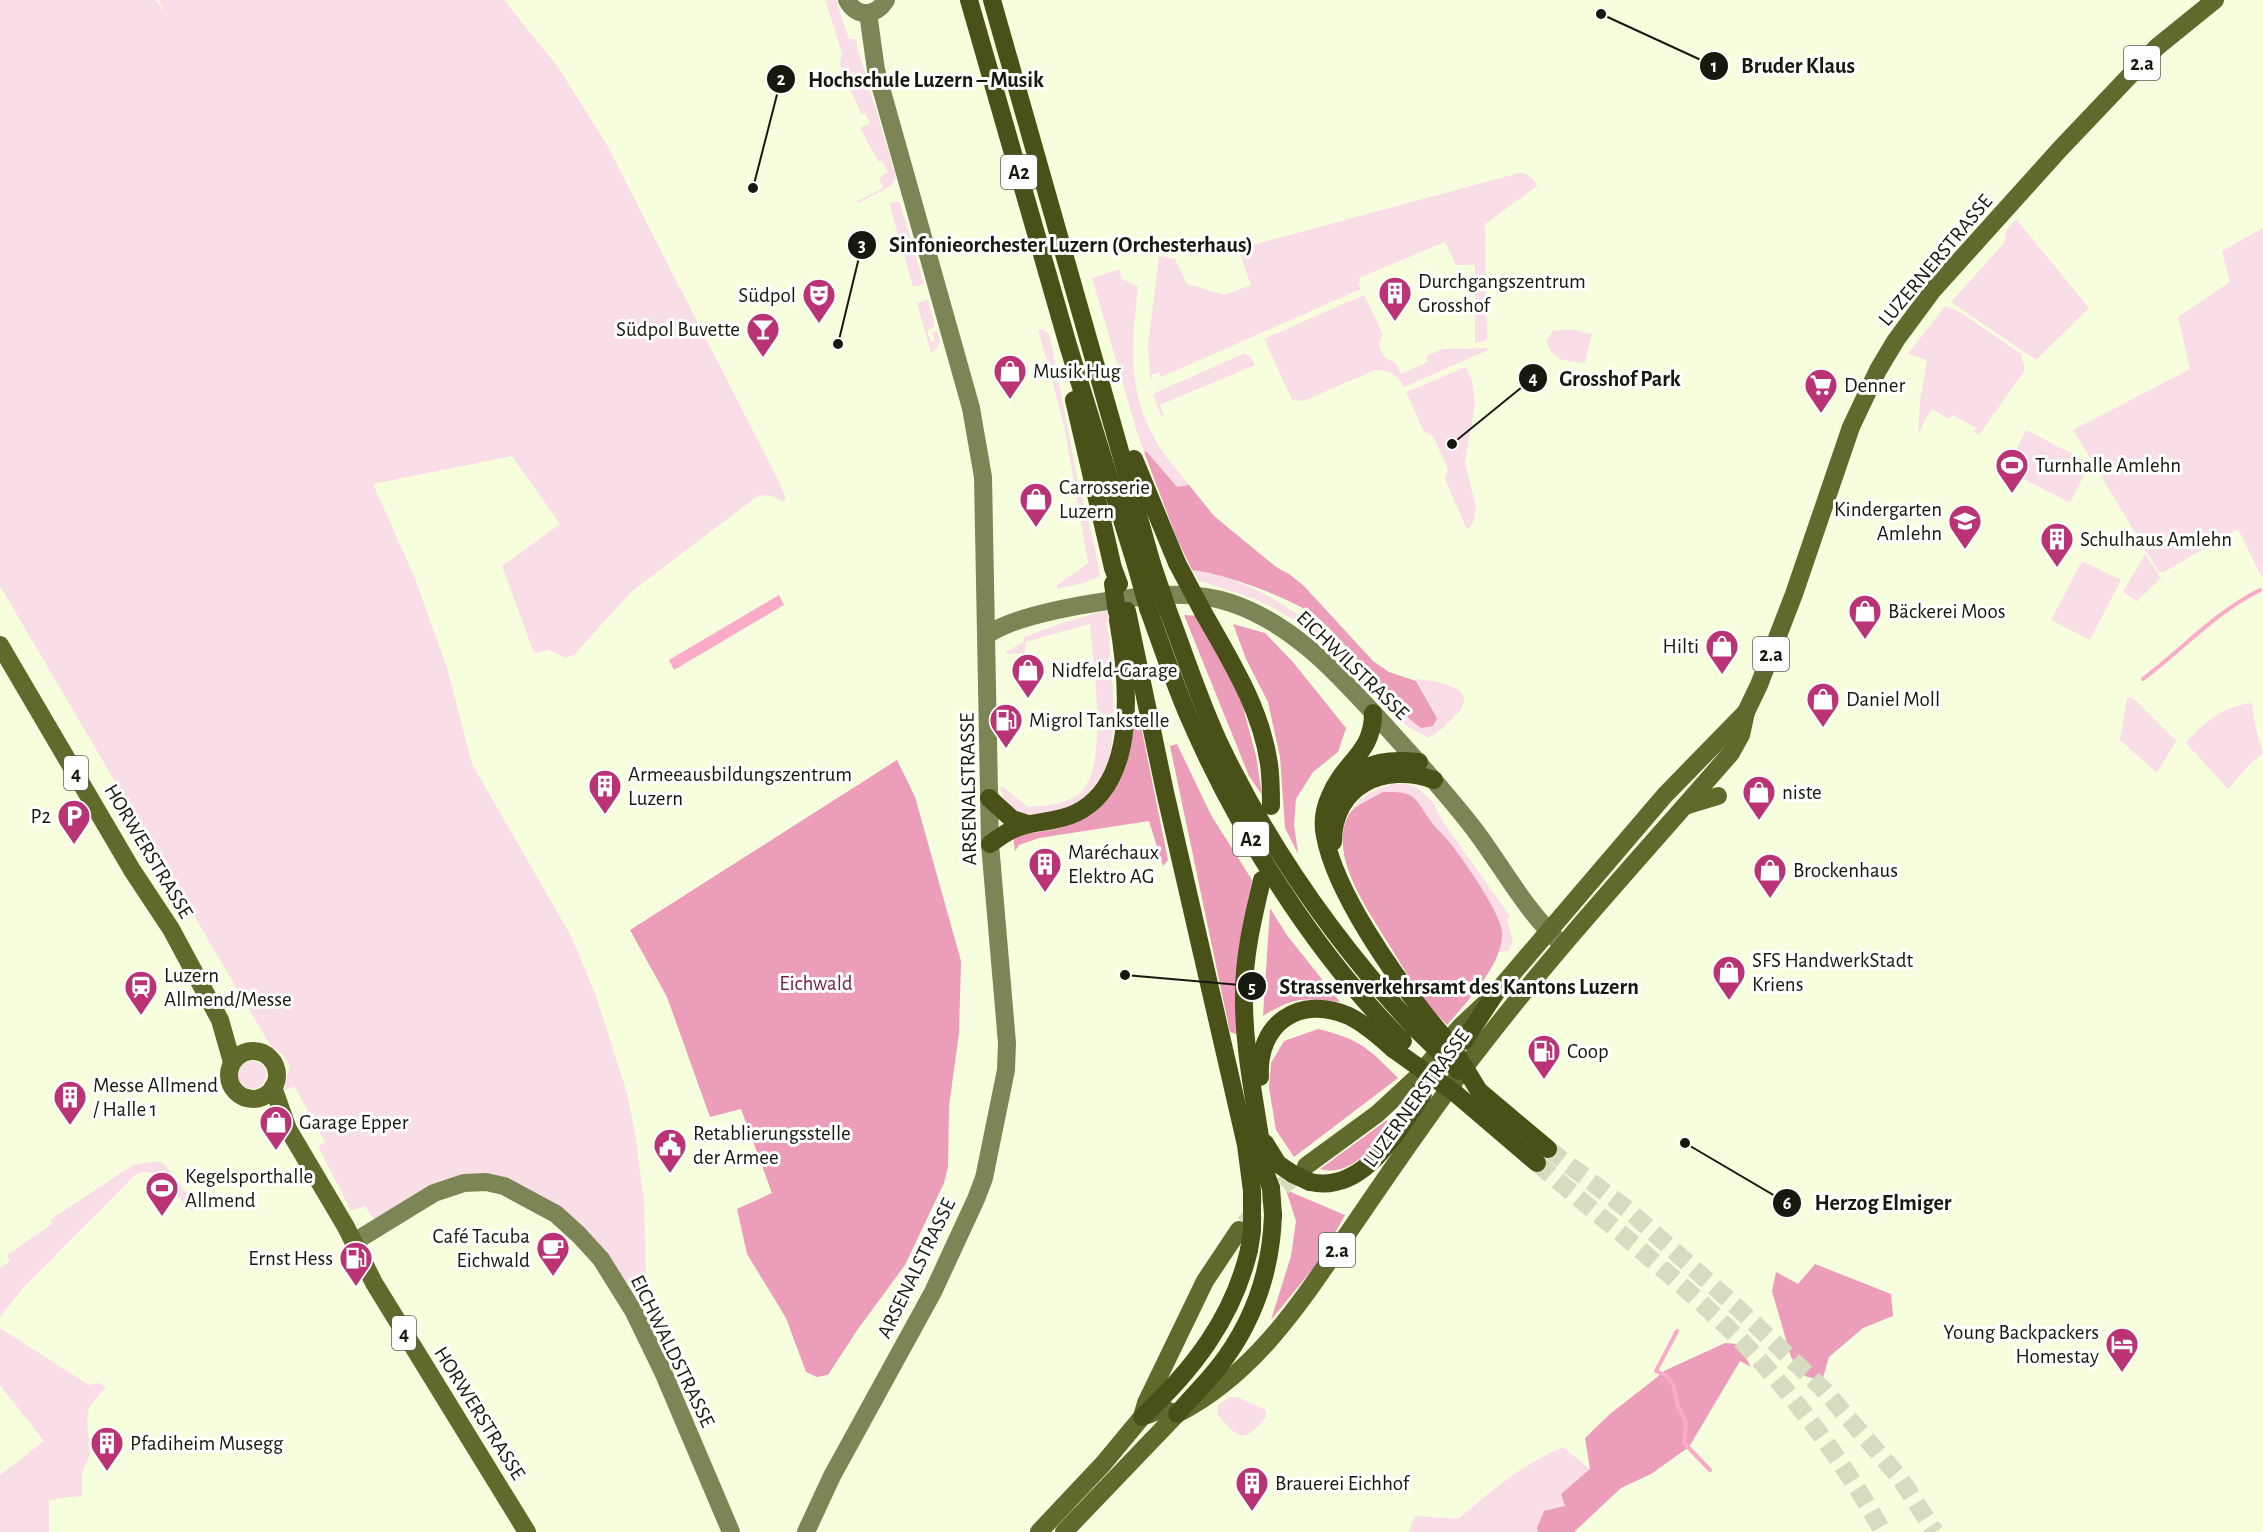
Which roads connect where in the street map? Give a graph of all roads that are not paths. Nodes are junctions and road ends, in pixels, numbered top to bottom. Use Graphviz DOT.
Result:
graph roads {
  1 [pos="847,0"];
  2 [pos="886,0"];
  3 [pos="969,0"];
  4 [pos="992,0"];
  5 [pos="2215,0"];
  6 [pos="868,14"];
  7 [pos="1084,325"];
  8 [pos="1068,345"];
  9 [pos="1144,565"];
  10 [pos="1122,611"];
  11 [pos="987,635"];
  12 [pos="0,645"];
  13 [pos="1746,712"];
  14 [pos="1373,713"];
  15 [pos="1419,762"];
  16 [pos="1434,780"];
  17 [pos="1718,796"];
  18 [pos="989,798"];
  19 [pos="1326,805"];
  20 [pos="1271,806"];
  21 [pos="1683,806"];
  22 [pos="1028,824"];
  23 [pos="990,844"];
  24 [pos="1333,861"];
  25 [pos="1262,880"];
  26 [pos="1548,932"];
  27 [pos="1563,945"];
  28 [pos="1494,994"];
  29 [pos="220,1020"];
  30 [pos="1410,1034"];
  31 [pos="1464,1041"];
  32 [pos="252,1050"];
  33 [pos="232,1062"];
  34 [pos="273,1087"];
  35 [pos="1423,1094"];
  36 [pos="254,1099"];
  37 [pos="288,1129"];
  38 [pos="1264,1130"];
  39 [pos="1284,1171"];
  40 [pos="1239,1230"];
  41 [pos="354,1242"];
  42 [pos="1177,1414"];
  43 [pos="1142,1417"];
  44 [pos="527,1532"];
  45 [pos="731,1532"];
  46 [pos="806,1532"];
  47 [pos="1039,1532"];
  48 [pos="1064,1532"];
  1 -- 6 [label="street"];
  2 -- 6 [label="street"];
  3 -- 8 [label="highway, A2"];
  4 -- 7 [label="highway, A2"];
  5 -- 13 [label="main road, LUZERNERSTRASSE / 2.a"];
  6 -- 11 [label="street, ARSENALSTRASSE"];
  7 -- 9 [label="highway, A2"];
  7 -- 20 [label="highway, bridge"];
  8 -- 9 [label="highway, A2"];
  8 -- 10 [label="highway"];
  9 -- 30 [label="highway, A2, bridge"];
  9 -- 30 [label="highway, A2, bridge"];
  10 -- 22 [label="highway"];
  10 -- 43 [label="highway, bridge"];
  11 -- 14 [label="street, EICHWILSTRASSE"];
  11 -- 18 [label="street, ARSENALSTRASSE"];
  12 -- 29 [label="main road, HORWERSTRASSE / 4"];
  13 -- 21 [label="main road, LUZERNERSTRASSE / 2.a"];
  13 -- 26 [label="main road, LUZERNERSTRASSE / 2.a"];
  14 -- 15 [label="street, EICHWILSTRASSE"];
  14 -- 19 [label="highway"];
  15 -- 16 [label="street, EICHWILSTRASSE"];
  15 -- 19 [label="highway"];
  16 -- 24 [label="highway"];
  16 -- 26 [label="street, EICHWILSTRASSE"];
  17 -- 21 [label="main road"];
  18 -- 22 [label="highway"];
  18 -- 23 [label="street, ARSENALSTRASSE"];
  19 -- 24 [label="highway"];
  21 -- 27 [label="main road, LUZERNERSTRASSE / 2.a"];
  22 -- 23 [label="highway"];
  23 -- 46 [label="street, ARSENALSTRASSE"];
  24 -- 30 [label="highway"];
  25 -- 38 [label="highway"];
  26 -- 27 [label="street, EICHWILSTRASSE"];
  26 -- 28 [label="main road, LUZERNERSTRASSE / 2.a"];
  27 -- 42 [label="main road, LUZERNERSTRASSE / 2.a"];
  28 -- 31 [label="highway"];
  28 -- 39 [label="main road, LUZERNERSTRASSE / 2.a"];
  29 -- 32 [label="main road, HORWERSTRASSE / 4"];
  29 -- 33 [label="main road, HORWERSTRASSE / 4"];
  30 -- 30 [label="highway, bridge"];
  30 -- 38 [label="highway"];
  32 -- 33 [label="main road"];
  32 -- 34 [label="main road"];
  33 -- 36 [label="main road"];
  34 -- 36 [label="main road"];
  34 -- 37 [label="main road, HORWERSTRASSE / 4"];
  35 -- 39 [label="highway"];
  36 -- 37 [label="main road, HORWERSTRASSE / 4"];
  37 -- 41 [label="main road, HORWERSTRASSE / 4"];
  38 -- 39 [label="highway"];
  39 -- 42 [label="highway, bridge"];
  40 -- 43 [label="main road"];
  41 -- 44 [label="main road, HORWERSTRASSE / 4"];
  41 -- 45 [label="street, EICHWALDSTRASSE"];
  42 -- 43 [label="main road"];
  42 -- 48 [label="main road, 2.a"];
  43 -- 47 [label="main road"];
}
